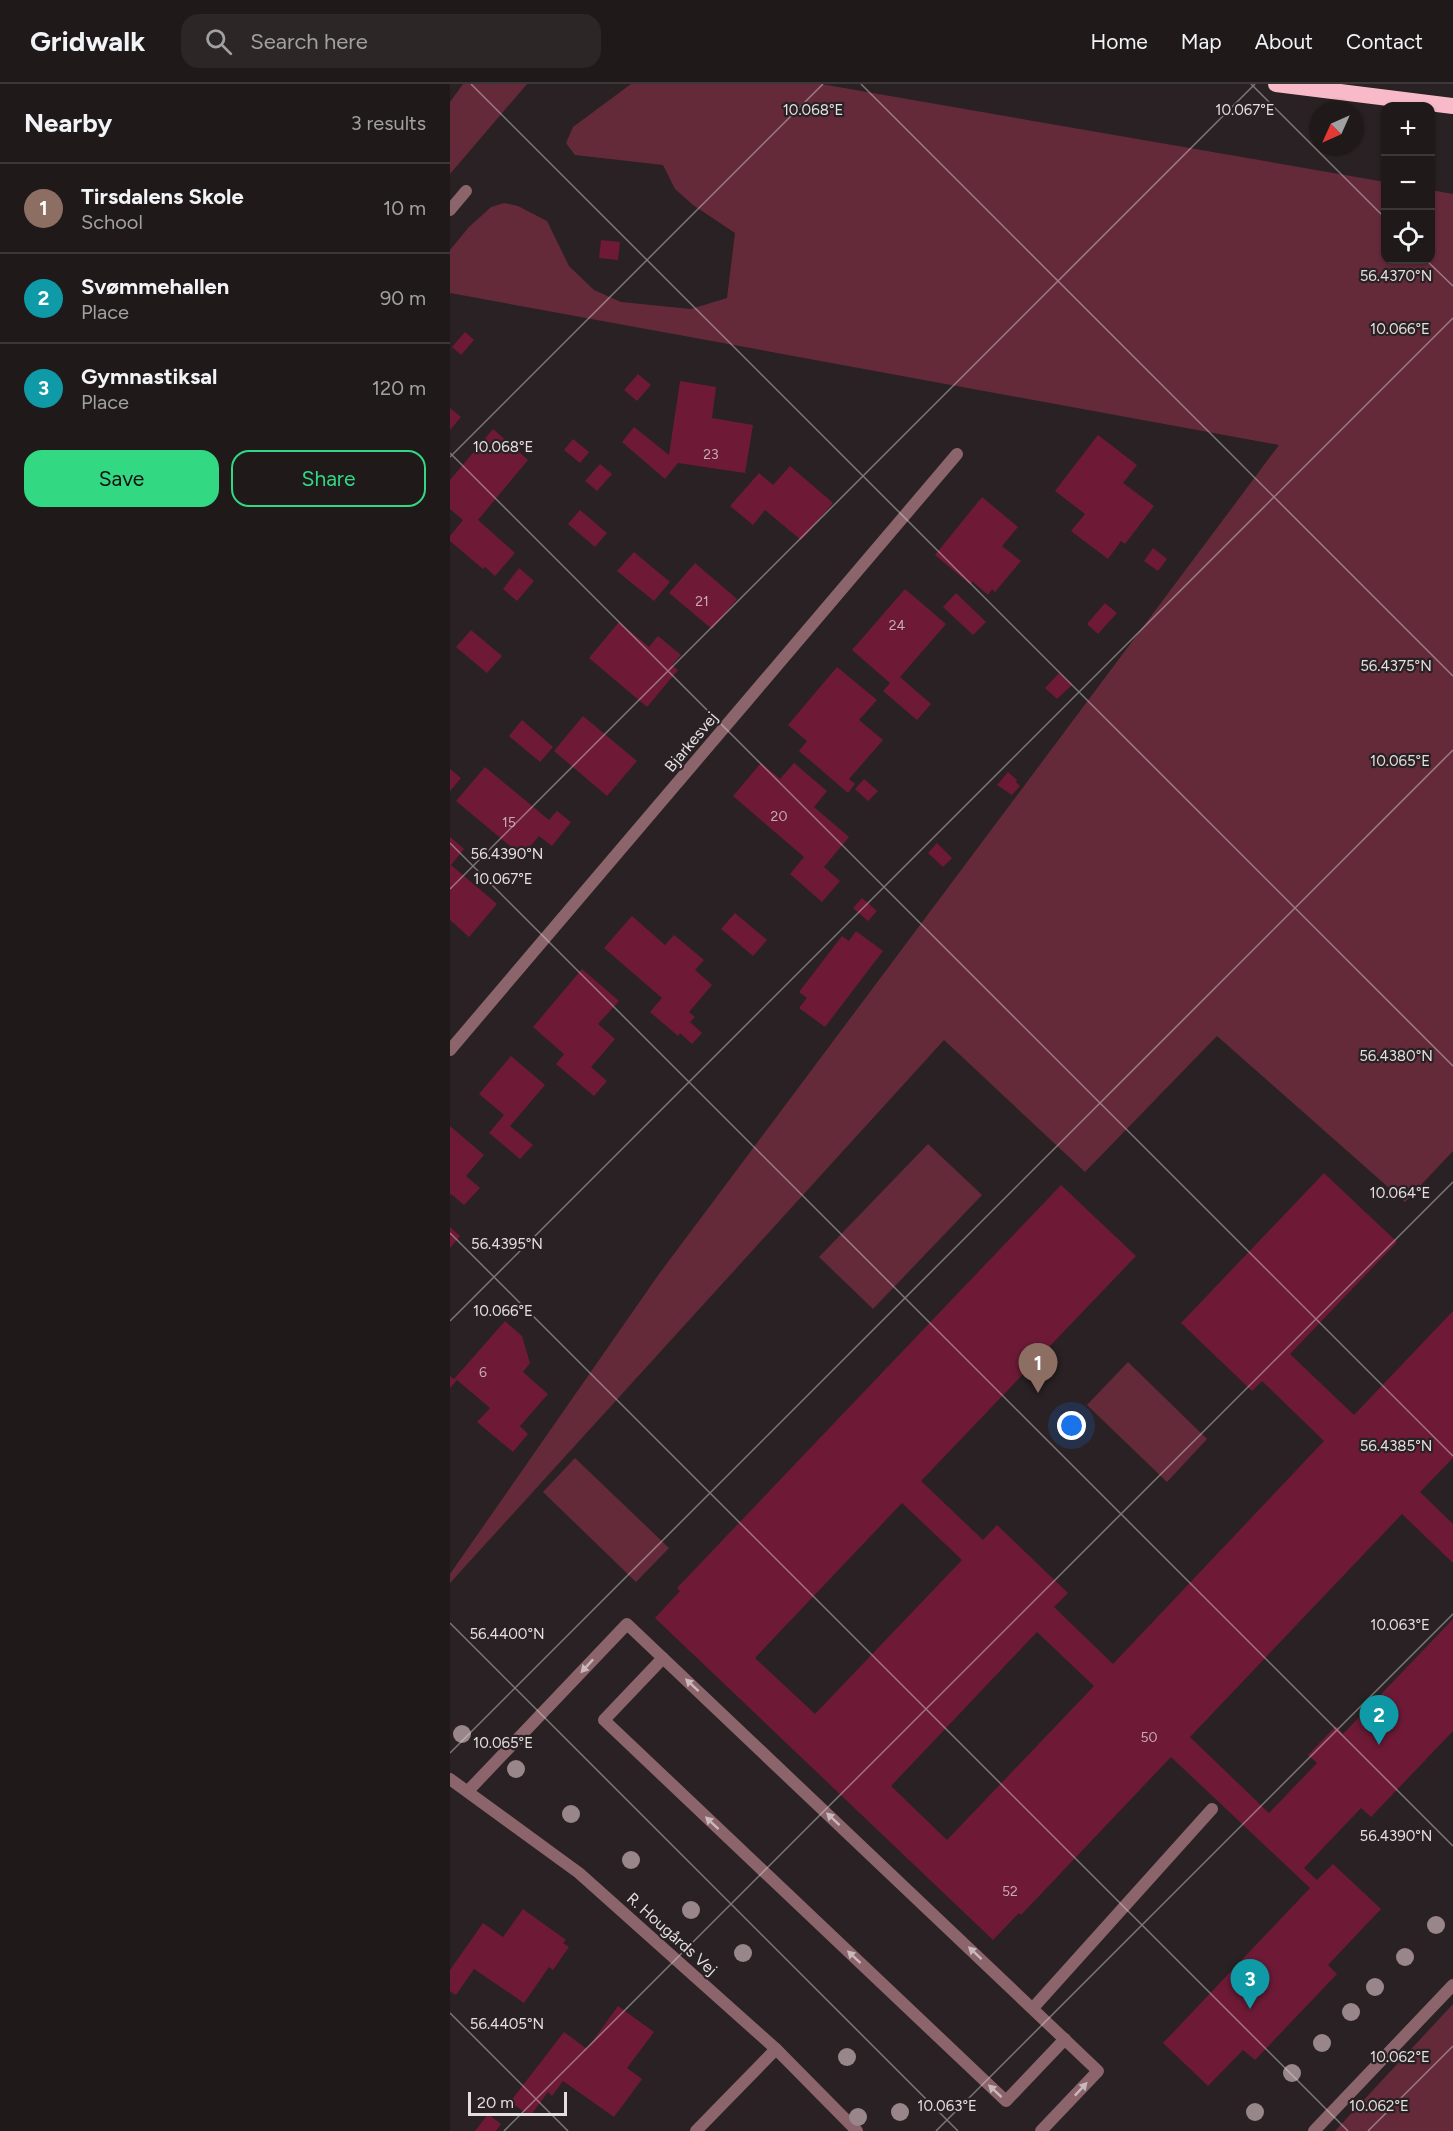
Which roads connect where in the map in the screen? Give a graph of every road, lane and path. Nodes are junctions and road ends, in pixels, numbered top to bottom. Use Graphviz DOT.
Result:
graph roads {
  1 [pos="1276,84"];
  2 [pos="1453,106"];
  3 [pos="466,191"];
  4 [pos="450,210"];
  5 [pos="957,454"];
  6 [pos="450,1050"];
  7 [pos="663,1658"];
  8 [pos="450,1779"];
  9 [pos="468,1791"];
  10 [pos="1212,1809"];
  11 [pos="1453,1985"];
  12 [pos="1033,2008"];
  13 [pos="1065,2039"];
  14 [pos="776,2049"];
  15 [pos="696,2131"];
  16 [pos="857,2131"];
  17 [pos="1041,2131"];
  18 [pos="1314,2131"];
  1 -- 2 [label="highway"];
  3 -- 4 [label="street"];
  5 -- 6 [label="street, Bjarkesvej"];
  7 -- 9 [label="street, one-way"];
  12 -- 7 [label="street, one-way"];
  13 -- 7 [label="street, one-way"];
  8 -- 9 [label="street, R. Hougårds Vej"];
  9 -- 14 [label="street, R. Hougårds Vej"];
  10 -- 12 [label="street"];
  11 -- 18 [label="street"];
  12 -- 13 [label="street"];
  17 -- 13 [label="street, one-way"];
  14 -- 15 [label="street"];
  14 -- 16 [label="street, R. Hougårds Vej"];
}
